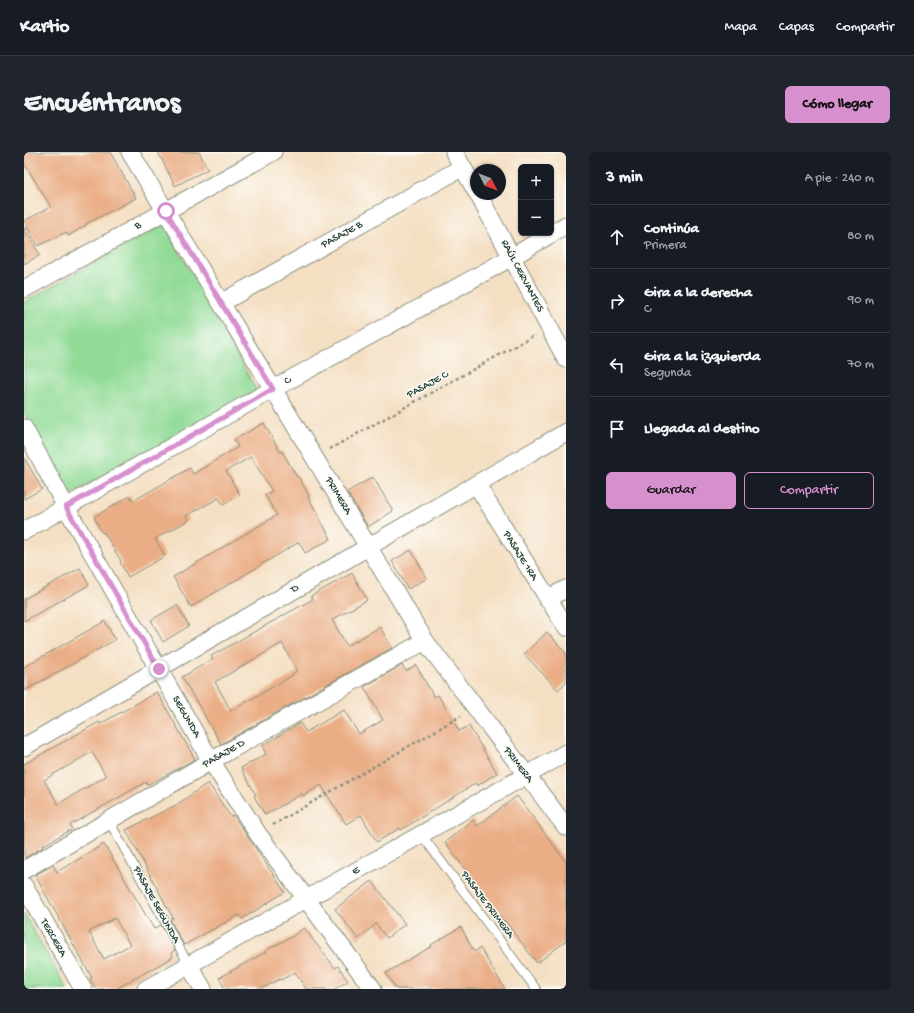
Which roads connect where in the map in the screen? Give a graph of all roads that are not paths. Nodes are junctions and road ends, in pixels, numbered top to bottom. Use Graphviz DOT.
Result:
graph roads {
  1 [pos="130,152"];
  2 [pos="273,152"];
  3 [pos="454,152"];
  4 [pos="463,167"];
  5 [pos="470,180"];
  6 [pos="481,200"];
  7 [pos="166,211"];
  8 [pos="566,226"];
  9 [pos="512,257"];
  10 [pos="24,289"];
  11 [pos="221,303"];
  12 [pos="566,359"];
  13 [pos="273,389"];
  14 [pos="24,428"];
  15 [pos="566,432"];
  16 [pos="476,484"];
  17 [pos="66,507"];
  18 [pos="24,531"];
  19 [pos="368,547"];
  20 [pos="566,589"];
  21 [pos="547,599"];
  22 [pos="566,627"];
  23 [pos="425,640"];
  24 [pos="159,669"];
  25 [pos="24,747"];
  26 [pos="566,753"];
  27 [pos="211,761"];
  28 [pos="526,775"];
  29 [pos="109,821"];
  30 [pos="566,827"];
  31 [pos="421,834"];
  32 [pos="24,870"];
  33 [pos="24,886"];
  34 [pos="306,899"];
  35 [pos="189,965"];
  36 [pos="83,989"];
  37 [pos="146,989"];
  38 [pos="203,989"];
  39 [pos="373,989"];
  40 [pos="536,989"];
  1 -- 7 [label="street, PRIMERA"];
  2 -- 7 [label="street, B"];
  3 -- 4 [label="street"];
  4 -- 5 [label="street"];
  4 -- 11 [label="street, PASAJE B"];
  6 -- 9 [label="street, RAÚL CERVANTES"];
  7 -- 10 [label="street, B"];
  7 -- 11 [label="street, PRIMERA"];
  8 -- 9 [label="street, C"];
  9 -- 12 [label="street, RAÚL CERVANTES"];
  9 -- 13 [label="street, C"];
  11 -- 13 [label="street, PRIMERA"];
  13 -- 17 [label="street, C"];
  13 -- 19 [label="street, PRIMERA"];
  14 -- 17 [label="street, SEGUNDA"];
  15 -- 16 [label="street, D"];
  16 -- 19 [label="street, D"];
  16 -- 21 [label="street, PASAJE 1RA"];
  17 -- 18 [label="street, C"];
  17 -- 24 [label="street, SEGUNDA"];
  19 -- 23 [label="street, PRIMERA"];
  19 -- 24 [label="street, D"];
  20 -- 21 [label="street"];
  21 -- 22 [label="street, PASAJE 1RA"];
  23 -- 27 [label="street, PASAJE D"];
  23 -- 28 [label="street, PRIMERA"];
  24 -- 25 [label="street, D"];
  24 -- 27 [label="street, SEGUNDA"];
  26 -- 28 [label="street, E"];
  27 -- 29 [label="street, PASAJE D"];
  27 -- 34 [label="street, SEGUNDA"];
  28 -- 30 [label="street, PRIMERA"];
  28 -- 31 [label="street, E"];
  29 -- 32 [label="street, PASAJE D"];
  29 -- 35 [label="lane, PASAJE SEGUNDA"];
  31 -- 34 [label="street, E"];
  31 -- 40 [label="lane, PASAJE PRIMERA"];
  33 -- 36 [label="street, TERCERA"];
  34 -- 35 [label="street, E"];
  34 -- 39 [label="street, SEGUNDA"];
  35 -- 37 [label="street, E"];
  35 -- 38 [label="street, PASAJE SEGUNDA"];
}
